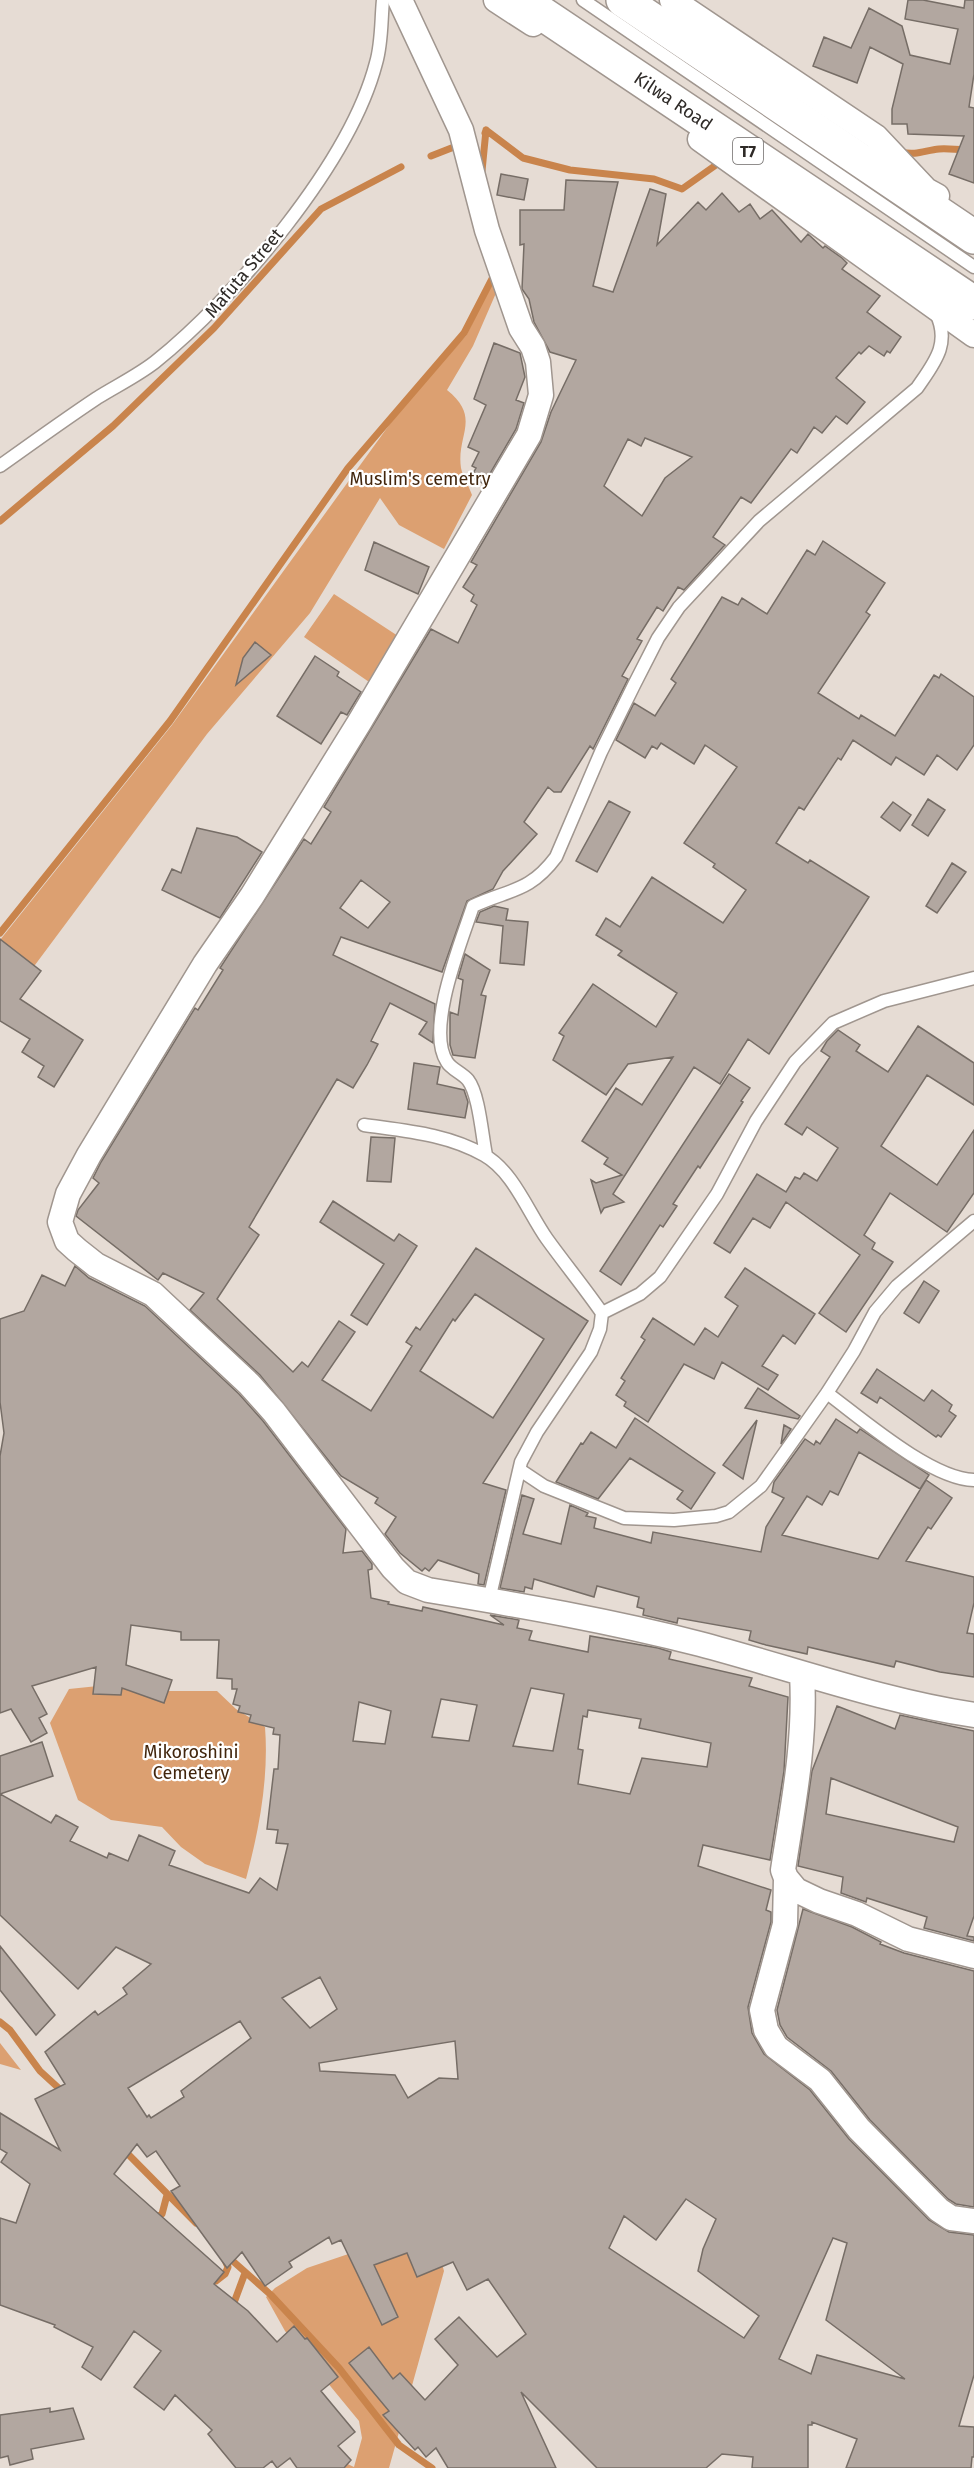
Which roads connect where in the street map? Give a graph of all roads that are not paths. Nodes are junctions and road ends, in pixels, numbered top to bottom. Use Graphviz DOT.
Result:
graph roads {
  1 [pos="383,0"];
  2 [pos="399,0"];
  3 [pos="496,0"];
  4 [pos="522,0"];
  5 [pos="583,0"];
  6 [pos="623,0"];
  7 [pos="672,0"];
  8 [pos="776,87"];
  9 [pos="974,219"];
  10 [pos="974,237"];
  11 [pos="974,267"];
  12 [pos="932,290"];
  13 [pos="974,303"];
  14 [pos="974,335"];
  15 [pos="0,466"];
  16 [pos="974,978"];
  17 [pos="364,1125"];
  18 [pos="486,1155"];
  19 [pos="974,1221"];
  20 [pos="602,1313"];
  21 [pos="827,1393"];
  22 [pos="520,1470"];
  23 [pos="974,1480"];
  24 [pos="489,1600"];
  25 [pos="802,1674"];
  26 [pos="974,1715"];
  27 [pos="786,1878"];
  28 [pos="974,1956"];
  29 [pos="974,2221"];
  1 -- 15 [label="lane, Mafuta Street"];
  2 -- 24 [label="street"];
  3 -- 12 [label="street"];
  4 -- 12 [label="highway, Kilwa Road / T7"];
  5 -- 11 [label="lane"];
  6 -- 8 [label="highway"];
  7 -- 8 [label="street"];
  8 -- 9 [label="street"];
  8 -- 10 [label="highway"];
  12 -- 13 [label="highway, Kilwa Road / T7"];
  12 -- 14 [label="street"];
  12 -- 18 [label="lane"];
  16 -- 20 [label="lane"];
  17 -- 18 [label="lane"];
  18 -- 20 [label="lane"];
  19 -- 21 [label="lane"];
  20 -- 22 [label="lane"];
  21 -- 22 [label="lane"];
  21 -- 23 [label="lane"];
  22 -- 24 [label="lane"];
  24 -- 25 [label="street"];
  25 -- 26 [label="street"];
  25 -- 27 [label="street"];
  27 -- 28 [label="street"];
  27 -- 29 [label="street"];
}
